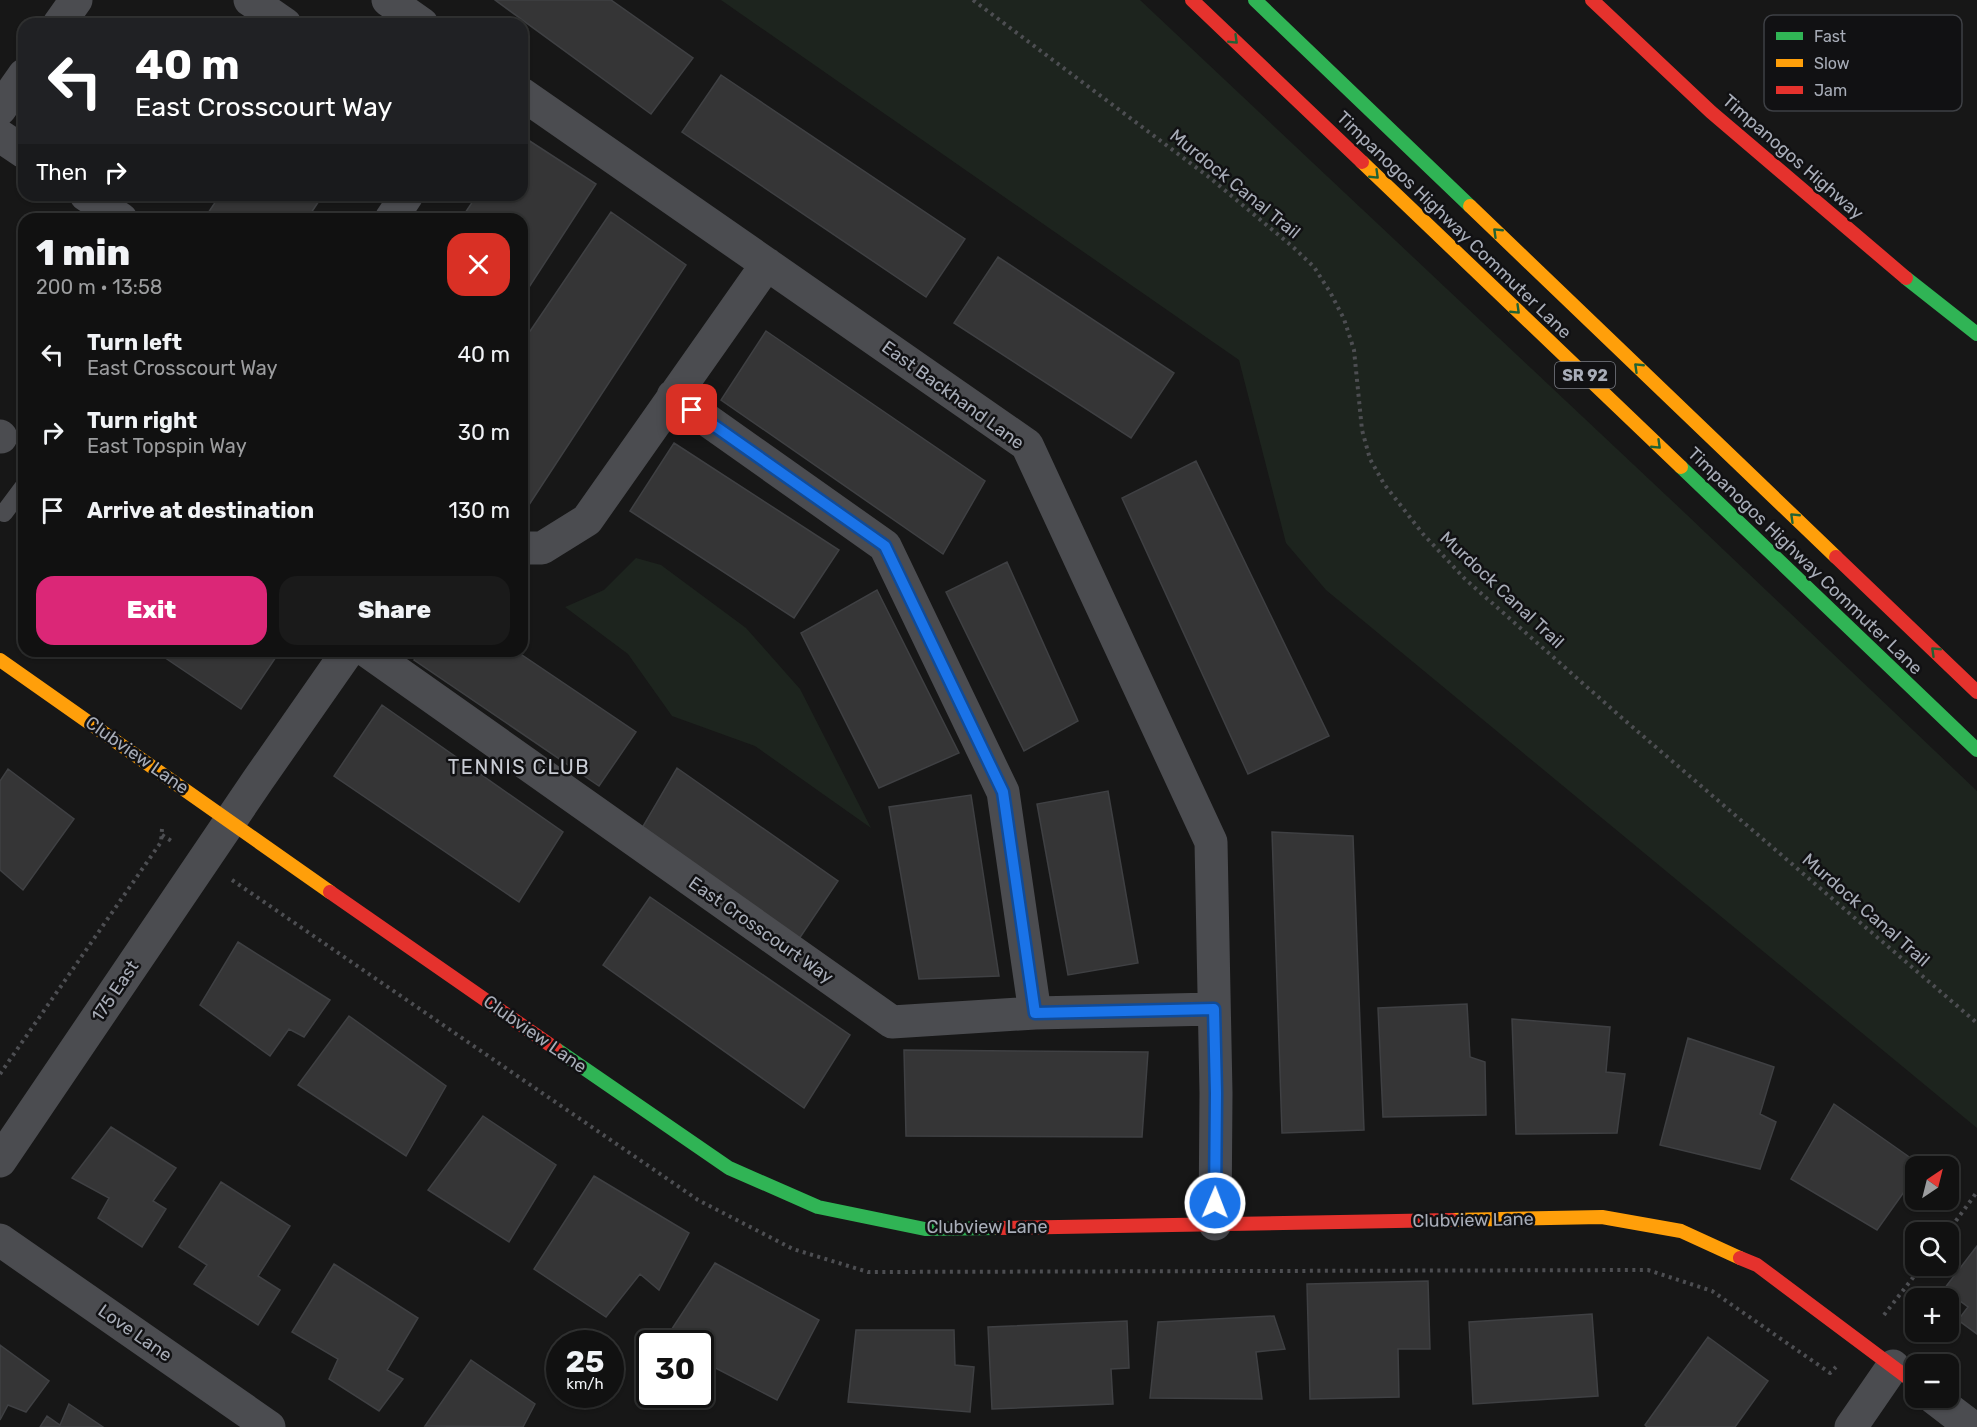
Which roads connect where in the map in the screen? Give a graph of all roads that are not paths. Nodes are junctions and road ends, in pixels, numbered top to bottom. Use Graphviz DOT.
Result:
graph roads {
  1 [pos="76,0"];
  2 [pos="250,0"];
  3 [pos="388,0"];
  4 [pos="1192,0"];
  5 [pos="1255,0"];
  6 [pos="1592,0"];
  7 [pos="63,18"];
  8 [pos="276,18"];
  9 [pos="414,18"];
  10 [pos="18,84"];
  11 [pos="528,98"];
  12 [pos="0,109"];
  13 [pos="0,136"];
  14 [pos="18,148"];
  15 [pos="95,201"];
  16 [pos="113,213"];
  17 [pos="768,264"];
  18 [pos="1977,334"];
  19 [pos="673,396"];
  20 [pos="18,494"];
  21 [pos="4,513"];
  22 [pos="528,548"];
  23 [pos="344,657"];
  24 [pos="375,657"];
  25 [pos="0,660"];
  26 [pos="1977,692"];
  27 [pos="1977,750"];
  28 [pos="230,821"];
  29 [pos="1214,1009"];
  30 [pos="1035,1013"];
  31 [pos="0,1161"];
  32 [pos="1215,1224"];
  33 [pos="0,1240"];
  34 [pos="1904,1375"];
  35 [pos="1947,1408"];
  36 [pos="270,1427"];
  37 [pos="1851,1427"];
  38 [pos="1972,1427"];
  1 -- 7 [label="street"];
  2 -- 8 [label="street"];
  3 -- 9 [label="street"];
  4 -- 27 [label="main road, Timpanogos Highway Commuter Lane / SR 92, one-way"];
  26 -- 5 [label="main road, Timpanogos Highway Commuter Lane / SR 92, one-way"];
  6 -- 18 [label="main road, Timpanogos Highway"];
  10 -- 12 [label="street"];
  11 -- 17 [label="street, East Backhand Lane"];
  13 -- 14 [label="street"];
  15 -- 16 [label="street"];
  17 -- 19 [label="street"];
  17 -- 29 [label="street, East Backhand Lane"];
  19 -- 22 [label="street"];
  19 -- 30 [label="street"];
  20 -- 21 [label="lane"];
  23 -- 28 [label="street, 175 East"];
  24 -- 30 [label="street, East Crosscourt Way"];
  25 -- 28 [label="main road, Clubview Lane"];
  28 -- 31 [label="street, 175 East"];
  28 -- 32 [label="main road, Clubview Lane"];
  29 -- 30 [label="street, East Crosscourt Way"];
  29 -- 32 [label="street"];
  32 -- 34 [label="main road, Clubview Lane"];
  33 -- 36 [label="street, Love Lane"];
  34 -- 37 [label="street"];
  35 -- 38 [label="street"];
}
